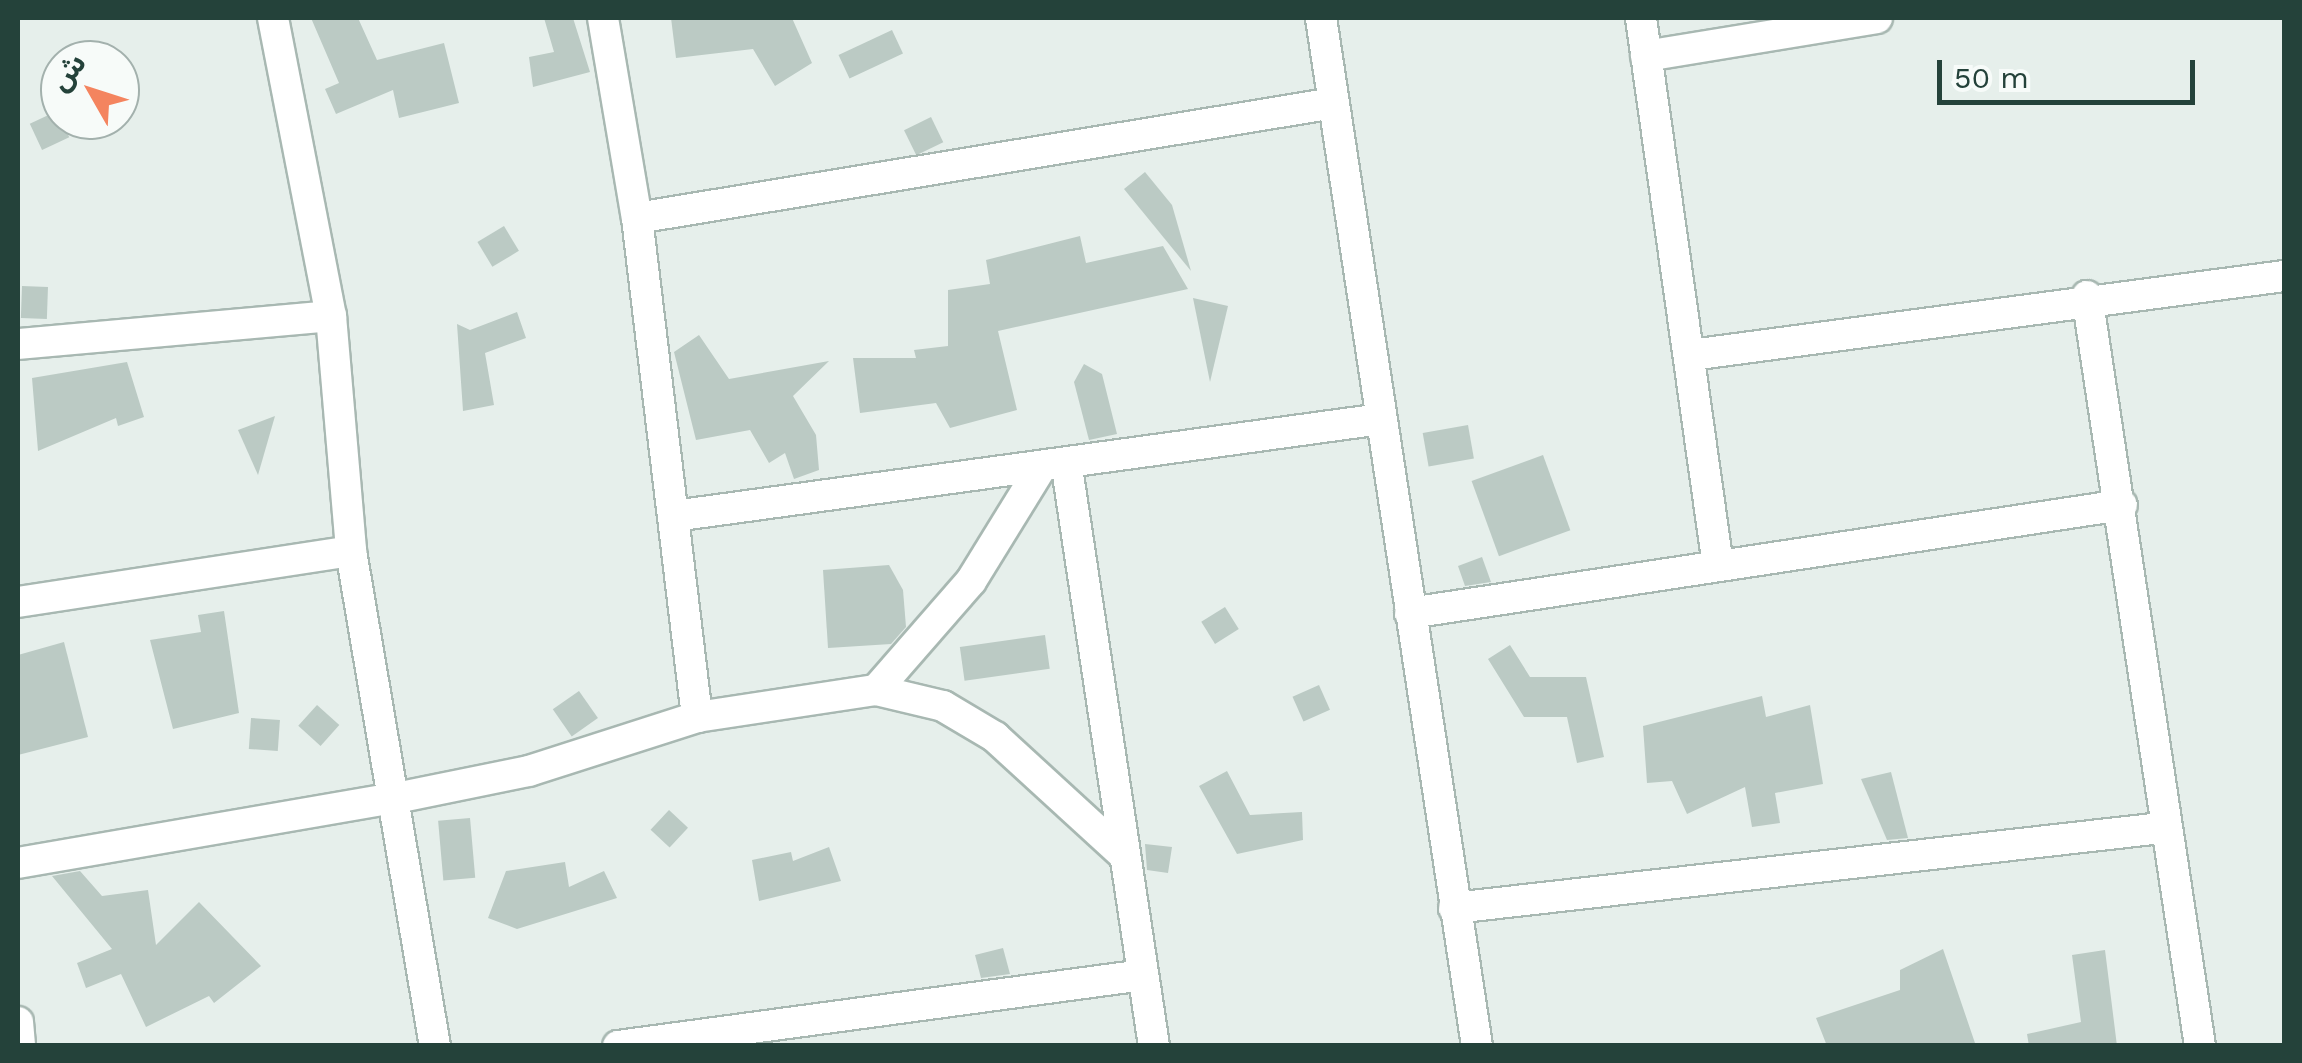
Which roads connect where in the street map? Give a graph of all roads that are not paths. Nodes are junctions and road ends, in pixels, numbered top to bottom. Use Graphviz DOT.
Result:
graph roads {
  1 [pos="273,18"];
  2 [pos="603,18"];
  3 [pos="1322,18"];
  4 [pos="1640,18"];
  5 [pos="1877,18"];
  6 [pos="1646,56"];
  7 [pos="1334,103"];
  8 [pos="637,218"];
  9 [pos="2284,276"];
  10 [pos="2088,296"];
  11 [pos="331,316"];
  12 [pos="18,344"];
  13 [pos="1691,355"];
  14 [pos="1381,420"];
  15 [pos="1053,470"];
  16 [pos="2122,505"];
  17 [pos="674,516"];
  18 [pos="351,551"];
  19 [pos="1718,566"];
  20 [pos="18,602"];
  21 [pos="1410,613"];
  22 [pos="876,690"];
  23 [pos="697,717"];
  24 [pos="396,798"];
  25 [pos="2162,828"];
  26 [pos="1125,856"];
  27 [pos="18,863"];
  28 [pos="1454,908"];
  29 [pos="1143,975"];
  30 [pos="18,1022"];
  31 [pos="20,1046"];
  32 [pos="435,1046"];
  33 [pos="618,1046"];
  34 [pos="1154,1046"];
  35 [pos="1477,1046"];
  36 [pos="2200,1046"];
  1 -- 11 [label="street"];
  2 -- 8 [label="street"];
  3 -- 7 [label="street"];
  4 -- 6 [label="street"];
  5 -- 6 [label="street"];
  6 -- 13 [label="street"];
  7 -- 8 [label="street"];
  7 -- 14 [label="street"];
  8 -- 17 [label="street"];
  9 -- 10 [label="street"];
  10 -- 13 [label="street"];
  10 -- 16 [label="street"];
  11 -- 12 [label="street"];
  11 -- 18 [label="street"];
  13 -- 19 [label="street"];
  14 -- 15 [label="street"];
  14 -- 21 [label="street"];
  15 -- 17 [label="street"];
  15 -- 22 [label="street"];
  15 -- 26 [label="street"];
  16 -- 19 [label="street"];
  16 -- 25 [label="street"];
  17 -- 23 [label="street"];
  18 -- 20 [label="street"];
  18 -- 24 [label="street"];
  19 -- 21 [label="street"];
  21 -- 28 [label="street"];
  22 -- 23 [label="street"];
  22 -- 26 [label="street"];
  23 -- 24 [label="street"];
  24 -- 27 [label="street"];
  24 -- 32 [label="street"];
  25 -- 28 [label="street"];
  25 -- 36 [label="street"];
  26 -- 29 [label="street"];
  28 -- 35 [label="street"];
  29 -- 33 [label="street"];
  29 -- 34 [label="street"];
  30 -- 31 [label="street"];
}
